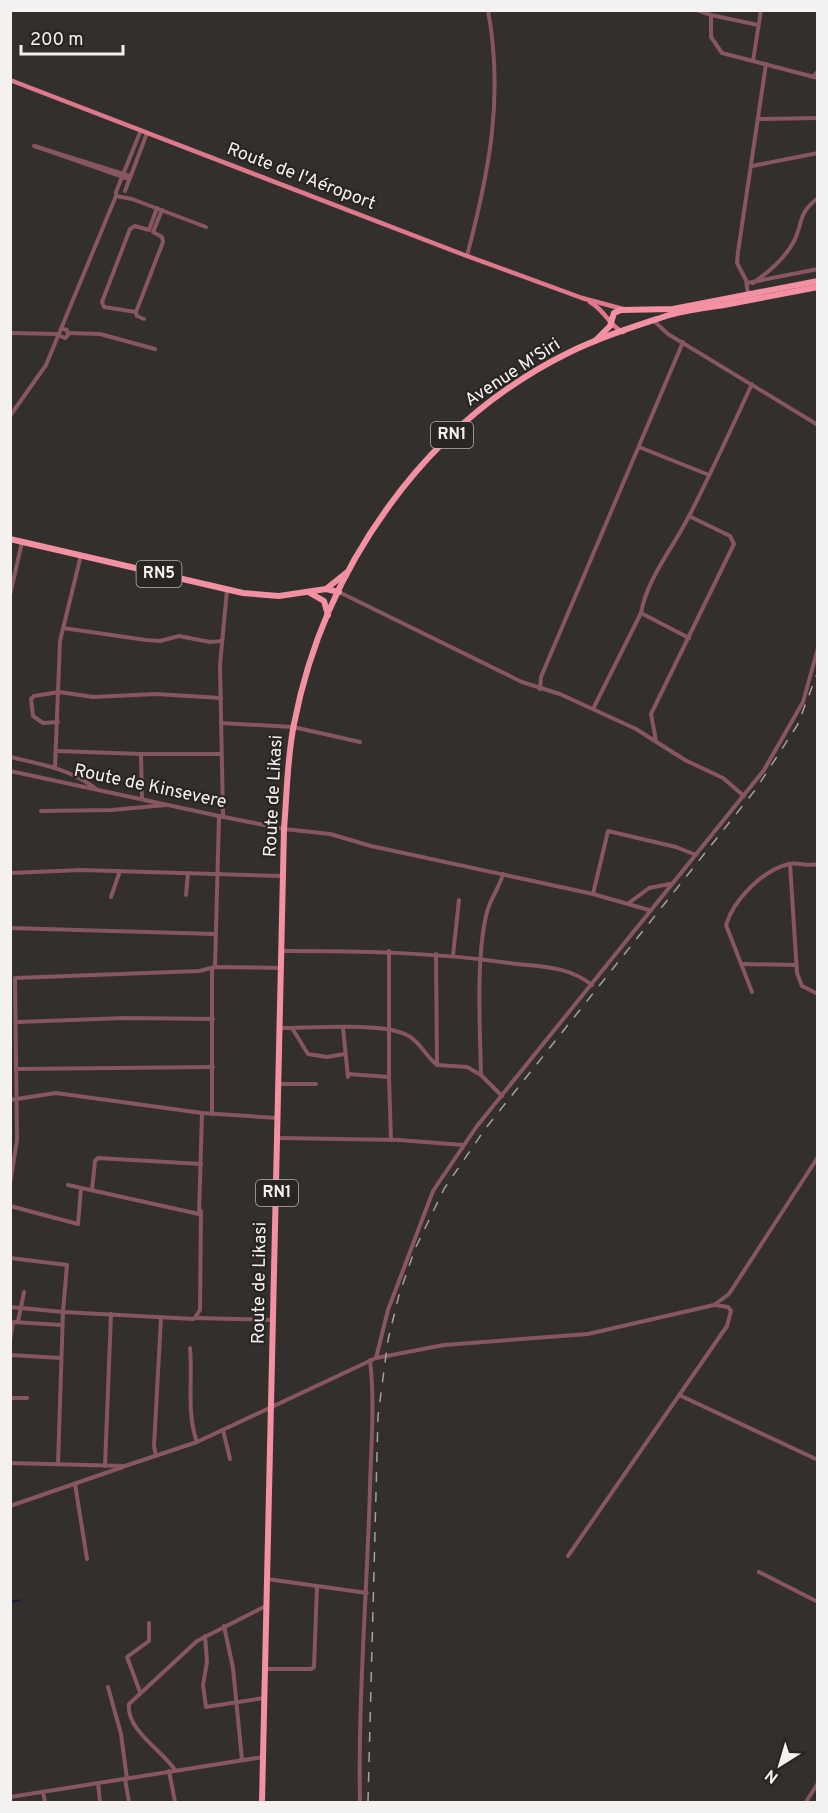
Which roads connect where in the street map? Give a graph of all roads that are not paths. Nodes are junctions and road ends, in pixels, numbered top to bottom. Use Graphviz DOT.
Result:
graph roads {
  1 [pos="488,10"];
  2 [pos="696,10"];
  3 [pos="761,10"];
  4 [pos="711,15"];
  5 [pos="758,26"];
  6 [pos="753,60"];
  7 [pos="766,64"];
  8 [pos="818,71"];
  9 [pos="815,78"];
  10 [pos="10,80"];
  11 [pos="759,118"];
  12 [pos="818,118"];
  13 [pos="142,129"];
  14 [pos="148,131"];
  15 [pos="818,153"];
  16 [pos="93,165"];
  17 [pos="752,166"];
  18 [pos="124,176"];
  19 [pos="130,178"];
  20 [pos="119,189"];
  21 [pos="125,191"];
  22 [pos="116,196"];
  23 [pos="123,198"];
  24 [pos="818,198"];
  25 [pos="132,199"];
  26 [pos="159,209"];
  27 [pos="206,227"];
  28 [pos="151,231"];
  29 [pos="467,256"];
  30 [pos="818,269"];
  31 [pos="818,281"];
  32 [pos="753,282"];
  33 [pos="747,284"];
  34 [pos="818,287"];
  35 [pos="748,293"];
  36 [pos="582,298"];
  37 [pos="626,309"];
  38 [pos="641,310"];
  39 [pos="136,312"];
  40 [pos="144,319"];
  41 [pos="654,321"];
  42 [pos="610,322"];
  43 [pos="644,324"];
  44 [pos="63,329"];
  45 [pos="624,332"];
  46 [pos="10,333"];
  47 [pos="68,333"];
  48 [pos="59,335"];
  49 [pos="683,342"];
  50 [pos="592,344"];
  51 [pos="155,349"];
  52 [pos="752,384"];
  53 [pos="10,416"];
  54 [pos="818,424"];
  55 [pos="639,447"];
  56 [pos="709,475"];
  57 [pos="689,516"];
  58 [pos="10,539"];
  59 [pos="22,542"];
  60 [pos="81,555"];
  61 [pos="350,568"];
  62 [pos="227,589"];
  63 [pos="326,590"];
  64 [pos="339,592"];
  65 [pos="309,593"];
  66 [pos="10,595"];
  67 [pos="641,613"];
  68 [pos="328,615"];
  69 [pos="63,628"];
  70 [pos="689,638"];
  71 [pos="222,641"];
  72 [pos="818,648"];
  73 [pos="540,690"];
  74 [pos="59,692"];
  75 [pos="221,698"];
  76 [pos="593,709"];
  77 [pos="58,722"];
  78 [pos="221,723"];
  79 [pos="293,727"];
  80 [pos="360,742"];
  81 [pos="657,742"];
  82 [pos="57,751"];
  83 [pos="141,754"];
  84 [pos="221,754"];
  85 [pos="10,757"];
  86 [pos="55,767"];
  87 [pos="10,771"];
  88 [pos="98,791"];
  89 [pos="744,796"];
  90 [pos="142,799"];
  91 [pos="169,805"];
  92 [pos="41,811"];
  93 [pos="221,816"];
  94 [pos="285,829"];
  95 [pos="696,855"];
  96 [pos="790,864"];
  97 [pos="818,864"];
  98 [pos="120,871"];
  99 [pos="10,873"];
  100 [pos="188,873"];
  101 [pos="216,874"];
  102 [pos="503,874"];
  103 [pos="285,876"];
  104 [pos="670,884"];
  105 [pos="593,894"];
  106 [pos="186,895"];
  107 [pos="111,897"];
  108 [pos="459,900"];
  109 [pos="628,903"];
  110 [pos="649,910"];
  111 [pos="10,928"];
  112 [pos="215,934"];
  113 [pos="283,951"];
  114 [pos="389,951"];
  115 [pos="436,954"];
  116 [pos="453,955"];
  117 [pos="482,958"];
  118 [pos="743,964"];
  119 [pos="796,965"];
  120 [pos="213,968"];
  121 [pos="283,968"];
  122 [pos="592,985"];
  123 [pos="752,992"];
  124 [pos="818,994"];
  125 [pos="213,1019"];
  126 [pos="18,1022"];
  127 [pos="281,1028"];
  128 [pos="291,1028"];
  129 [pos="343,1028"];
  130 [pos="389,1030"];
  131 [pos="345,1054"];
  132 [pos="437,1065"];
  133 [pos="213,1067"];
  134 [pos="17,1069"];
  135 [pos="481,1075"];
  136 [pos="388,1077"];
  137 [pos="280,1084"];
  138 [pos="316,1084"];
  139 [pos="502,1096"];
  140 [pos="13,1100"];
  141 [pos="202,1113"];
  142 [pos="212,1114"];
  143 [pos="279,1119"];
  144 [pos="278,1138"];
  145 [pos="390,1140"];
  146 [pos="463,1145"];
  147 [pos="818,1157"];
  148 [pos="201,1164"];
  149 [pos="10,1185"];
  150 [pos="68,1185"];
  151 [pos="81,1188"];
  152 [pos="92,1190"];
  153 [pos="10,1206"];
  154 [pos="201,1211"];
  155 [pos="10,1258"];
  156 [pos="24,1292"];
  157 [pos="714,1305"];
  158 [pos="10,1307"];
  159 [pos="21,1308"];
  160 [pos="63,1312"];
  161 [pos="111,1314"];
  162 [pos="160,1318"];
  163 [pos="196,1318"];
  164 [pos="274,1320"];
  165 [pos="18,1322"];
  166 [pos="62,1325"];
  167 [pos="10,1341"];
  168 [pos="190,1348"];
  169 [pos="10,1355"];
  170 [pos="61,1358"];
  171 [pos="376,1358"];
  172 [pos="370,1360"];
  173 [pos="679,1395"];
  174 [pos="10,1398"];
  175 [pos="27,1398"];
  176 [pos="271,1406"];
  177 [pos="223,1430"];
  178 [pos="197,1442"];
  179 [pos="156,1456"];
  180 [pos="230,1459"];
  181 [pos="818,1460"];
  182 [pos="10,1463"];
  183 [pos="58,1464"];
  184 [pos="105,1466"];
  185 [pos="125,1466"];
  186 [pos="75,1484"];
  187 [pos="10,1506"];
  188 [pos="568,1556"];
  189 [pos="87,1559"];
  190 [pos="759,1572"];
  191 [pos="267,1579"];
  192 [pos="317,1586"];
  193 [pos="367,1593"];
  194 [pos="818,1602"];
  195 [pos="266,1606"];
  196 [pos="149,1623"];
  197 [pos="224,1626"];
  198 [pos="205,1636"];
  199 [pos="265,1669"];
  200 [pos="108,1687"];
  201 [pos="140,1692"];
  202 [pos="264,1698"];
  203 [pos="236,1703"];
  204 [pos="263,1758"];
  205 [pos="242,1760"];
  206 [pos="172,1771"];
  207 [pos="126,1779"];
  208 [pos="98,1783"];
  209 [pos="818,1783"];
  210 [pos="43,1792"];
  211 [pos="11,1800"];
  212 [pos="45,1803"];
  213 [pos="100,1803"];
  214 [pos="129,1803"];
  215 [pos="175,1803"];
  216 [pos="262,1803"];
  217 [pos="360,1803"];
  218 [pos="806,1803"];
  1 -- 29 [label="street"];
  2 -- 4 [label="street"];
  3 -- 5 [label="street"];
  4 -- 5 [label="street"];
  4 -- 6 [label="street"];
  5 -- 6 [label="street"];
  6 -- 7 [label="street"];
  7 -- 9 [label="street"];
  7 -- 11 [label="street"];
  8 -- 9 [label="street"];
  10 -- 13 [label="main road, Route de l'Aéroport"];
  11 -- 12 [label="street"];
  11 -- 17 [label="street"];
  13 -- 14 [label="main road, Route de l'Aéroport"];
  13 -- 18 [label="street"];
  14 -- 19 [label="street"];
  14 -- 29 [label="main road, Route de l'Aéroport"];
  15 -- 17 [label="street"];
  16 -- 16 [label="street"];
  16 -- 18 [label="street"];
  17 -- 33 [label="street"];
  18 -- 19 [label="street"];
  18 -- 20 [label="street"];
  19 -- 21 [label="street"];
  20 -- 21 [label="street"];
  20 -- 22 [label="street"];
  21 -- 23 [label="street"];
  21 -- 25 [label="street"];
  22 -- 23 [label="street"];
  22 -- 44 [label="street"];
  23 -- 25 [label="street"];
  24 -- 32 [label="street"];
  25 -- 26 [label="street"];
  26 -- 27 [label="street"];
  26 -- 28 [label="street"];
  28 -- 39 [label="street"];
  28 -- 39 [label="street"];
  29 -- 36 [label="main road, Route de l'Aéroport"];
  30 -- 32 [label="street"];
  31 -- 35 [label="highway"];
  32 -- 33 [label="street"];
  33 -- 35 [label="street"];
  34 -- 41 [label="highway, Avenue M'Siri / RN1"];
  35 -- 38 [label="highway"];
  36 -- 37 [label="main road, Route de l'Aéroport"];
  36 -- 42 [label="main road, Route de l'Aéroport"];
  37 -- 38 [label="highway"];
  37 -- 42 [label="highway, RN1"];
  38 -- 43 [label="highway"];
  39 -- 40 [label="street"];
  41 -- 43 [label="highway, Avenue M'Siri / RN1"];
  41 -- 49 [label="street"];
  42 -- 45 [label="main road, Route de l'Aéroport"];
  42 -- 50 [label="highway, RN1"];
  43 -- 45 [label="highway, Avenue M'Siri / RN1"];
  44 -- 47 [label="street"];
  44 -- 48 [label="street"];
  45 -- 50 [label="highway, Avenue M'Siri / RN1"];
  46 -- 48 [label="street"];
  47 -- 48 [label="street"];
  47 -- 51 [label="street"];
  48 -- 53 [label="street"];
  49 -- 52 [label="street"];
  49 -- 55 [label="street"];
  50 -- 61 [label="highway, Avenue M'Siri / RN1"];
  52 -- 54 [label="street"];
  52 -- 56 [label="street"];
  55 -- 56 [label="street"];
  55 -- 73 [label="street"];
  56 -- 57 [label="street"];
  57 -- 67 [label="street"];
  57 -- 70 [label="street"];
  58 -- 59 [label="highway, RN5"];
  59 -- 60 [label="highway, RN5"];
  59 -- 66 [label="street"];
  60 -- 62 [label="highway, RN5"];
  60 -- 69 [label="street"];
  61 -- 63 [label="highway"];
  61 -- 64 [label="highway, Avenue M'Siri / RN1"];
  62 -- 65 [label="highway, RN5"];
  62 -- 71 [label="street"];
  63 -- 64 [label="highway, RN5"];
  63 -- 65 [label="highway, RN5"];
  64 -- 68 [label="highway, Route de Likasi / RN1"];
  64 -- 73 [label="street"];
  65 -- 68 [label="highway"];
  67 -- 70 [label="street"];
  67 -- 76 [label="street"];
  68 -- 79 [label="highway, Route de Likasi / RN1"];
  69 -- 71 [label="street"];
  69 -- 74 [label="street"];
  70 -- 81 [label="street"];
  71 -- 75 [label="street"];
  72 -- 89 [label="street"];
  73 -- 76 [label="street"];
  74 -- 75 [label="street"];
  74 -- 77 [label="street"];
  74 -- 77 [label="street"];
  75 -- 78 [label="street"];
  76 -- 81 [label="street"];
  77 -- 82 [label="street"];
  78 -- 79 [label="street"];
  78 -- 84 [label="street"];
  79 -- 80 [label="street"];
  79 -- 94 [label="highway, Route de Likasi / RN1"];
  81 -- 89 [label="street"];
  82 -- 83 [label="street"];
  82 -- 86 [label="street"];
  83 -- 84 [label="street"];
  83 -- 90 [label="street"];
  84 -- 93 [label="street"];
  85 -- 86 [label="street"];
  86 -- 88 [label="street"];
  87 -- 88 [label="street, Route de Kinsevere"];
  88 -- 90 [label="street, Route de Kinsevere"];
  89 -- 95 [label="street"];
  90 -- 91 [label="street, Route de Kinsevere"];
  91 -- 92 [label="street"];
  91 -- 93 [label="street, Route de Kinsevere"];
  93 -- 94 [label="street, Route de Kinsevere"];
  93 -- 101 [label="street"];
  94 -- 102 [label="street, Route de Kinsevere"];
  94 -- 103 [label="highway, Route de Likasi / RN1"];
  95 -- 104 [label="street"];
  95 -- 105 [label="street"];
  96 -- 97 [label="street"];
  96 -- 118 [label="street"];
  96 -- 119 [label="street"];
  98 -- 99 [label="street"];
  98 -- 100 [label="street"];
  98 -- 107 [label="street"];
  100 -- 101 [label="street"];
  100 -- 106 [label="street"];
  101 -- 103 [label="street"];
  101 -- 112 [label="street"];
  102 -- 105 [label="street, Route de Kinsevere"];
  102 -- 117 [label="street"];
  103 -- 113 [label="highway, Route de Likasi / RN1"];
  104 -- 109 [label="street"];
  104 -- 110 [label="street"];
  105 -- 109 [label="street, Route de Kinsevere"];
  108 -- 116 [label="street"];
  109 -- 110 [label="street, Route de Kinsevere"];
  110 -- 122 [label="street"];
  111 -- 112 [label="street"];
  112 -- 120 [label="street"];
  113 -- 114 [label="street"];
  113 -- 121 [label="highway, Route de Likasi / RN1"];
  114 -- 115 [label="street"];
  114 -- 130 [label="street"];
  115 -- 116 [label="street"];
  115 -- 132 [label="street"];
  116 -- 117 [label="street"];
  117 -- 122 [label="street"];
  117 -- 135 [label="street"];
  118 -- 119 [label="street"];
  118 -- 123 [label="street"];
  119 -- 124 [label="street"];
  120 -- 121 [label="street"];
  120 -- 125 [label="street"];
  120 -- 126 [label="street"];
  121 -- 127 [label="highway, Route de Likasi / RN1"];
  122 -- 139 [label="street"];
  125 -- 126 [label="street"];
  125 -- 133 [label="street"];
  126 -- 134 [label="street"];
  127 -- 128 [label="street"];
  127 -- 137 [label="highway, Route de Likasi / RN1"];
  128 -- 129 [label="street"];
  128 -- 131 [label="street"];
  129 -- 130 [label="street"];
  129 -- 131 [label="street"];
  130 -- 132 [label="street"];
  130 -- 136 [label="street"];
  131 -- 136 [label="street"];
  132 -- 135 [label="street"];
  133 -- 134 [label="street"];
  133 -- 142 [label="street"];
  134 -- 140 [label="street"];
  135 -- 139 [label="street"];
  136 -- 145 [label="street"];
  137 -- 138 [label="street"];
  137 -- 143 [label="highway, Route de Likasi / RN1"];
  139 -- 146 [label="street"];
  140 -- 141 [label="street"];
  140 -- 149 [label="street"];
  141 -- 142 [label="street"];
  141 -- 148 [label="street"];
  142 -- 143 [label="street"];
  143 -- 144 [label="highway, Route de Likasi / RN1"];
  144 -- 145 [label="street"];
  144 -- 164 [label="highway, Route de Likasi / RN1"];
  145 -- 146 [label="street"];
  146 -- 171 [label="street"];
  147 -- 157 [label="street"];
  148 -- 152 [label="street"];
  148 -- 154 [label="street"];
  150 -- 151 [label="street"];
  151 -- 152 [label="street"];
  151 -- 153 [label="street"];
  152 -- 154 [label="street"];
  154 -- 163 [label="street"];
  155 -- 160 [label="street"];
  156 -- 159 [label="street"];
  157 -- 171 [label="street"];
  157 -- 173 [label="street"];
  158 -- 159 [label="street"];
  159 -- 160 [label="street"];
  159 -- 165 [label="street"];
  160 -- 161 [label="street"];
  160 -- 166 [label="street"];
  161 -- 162 [label="street"];
  161 -- 184 [label="street"];
  162 -- 163 [label="street"];
  162 -- 179 [label="street"];
  163 -- 164 [label="street"];
  164 -- 176 [label="highway, Route de Likasi / RN1"];
  165 -- 166 [label="street"];
  165 -- 167 [label="street"];
  166 -- 170 [label="street"];
  168 -- 178 [label="street"];
  169 -- 170 [label="street"];
  170 -- 183 [label="street"];
  171 -- 172 [label="street"];
  172 -- 176 [label="street"];
  172 -- 193 [label="street"];
  173 -- 181 [label="street"];
  173 -- 188 [label="street"];
  174 -- 175 [label="street"];
  176 -- 177 [label="street"];
  176 -- 191 [label="highway, Route de Likasi / RN1"];
  177 -- 178 [label="street"];
  177 -- 180 [label="street"];
  178 -- 179 [label="street"];
  179 -- 185 [label="street"];
  182 -- 183 [label="street"];
  183 -- 184 [label="street"];
  184 -- 185 [label="street"];
  185 -- 186 [label="street"];
  186 -- 187 [label="street"];
  186 -- 189 [label="street"];
  190 -- 194 [label="street"];
  191 -- 192 [label="street"];
  191 -- 195 [label="highway, Route de Likasi / RN1"];
  192 -- 193 [label="street"];
  192 -- 199 [label="street"];
  193 -- 217 [label="street"];
  195 -- 197 [label="street"];
  195 -- 199 [label="highway, Route de Likasi / RN1"];
  196 -- 201 [label="street"];
  197 -- 198 [label="street"];
  197 -- 203 [label="street"];
  198 -- 201 [label="street"];
  198 -- 203 [label="street"];
  199 -- 202 [label="highway, Route de Likasi / RN1"];
  200 -- 207 [label="street"];
  201 -- 206 [label="street"];
  202 -- 203 [label="street"];
  202 -- 204 [label="highway, Route de Likasi / RN1"];
  203 -- 205 [label="street"];
  204 -- 205 [label="street"];
  204 -- 216 [label="highway, Route de Likasi / RN1"];
  205 -- 206 [label="street"];
  206 -- 207 [label="street"];
  206 -- 215 [label="street"];
  207 -- 208 [label="street"];
  207 -- 214 [label="street"];
  208 -- 210 [label="street"];
  208 -- 213 [label="street"];
  209 -- 218 [label="street"];
  210 -- 211 [label="street"];
  210 -- 212 [label="street"];
}
